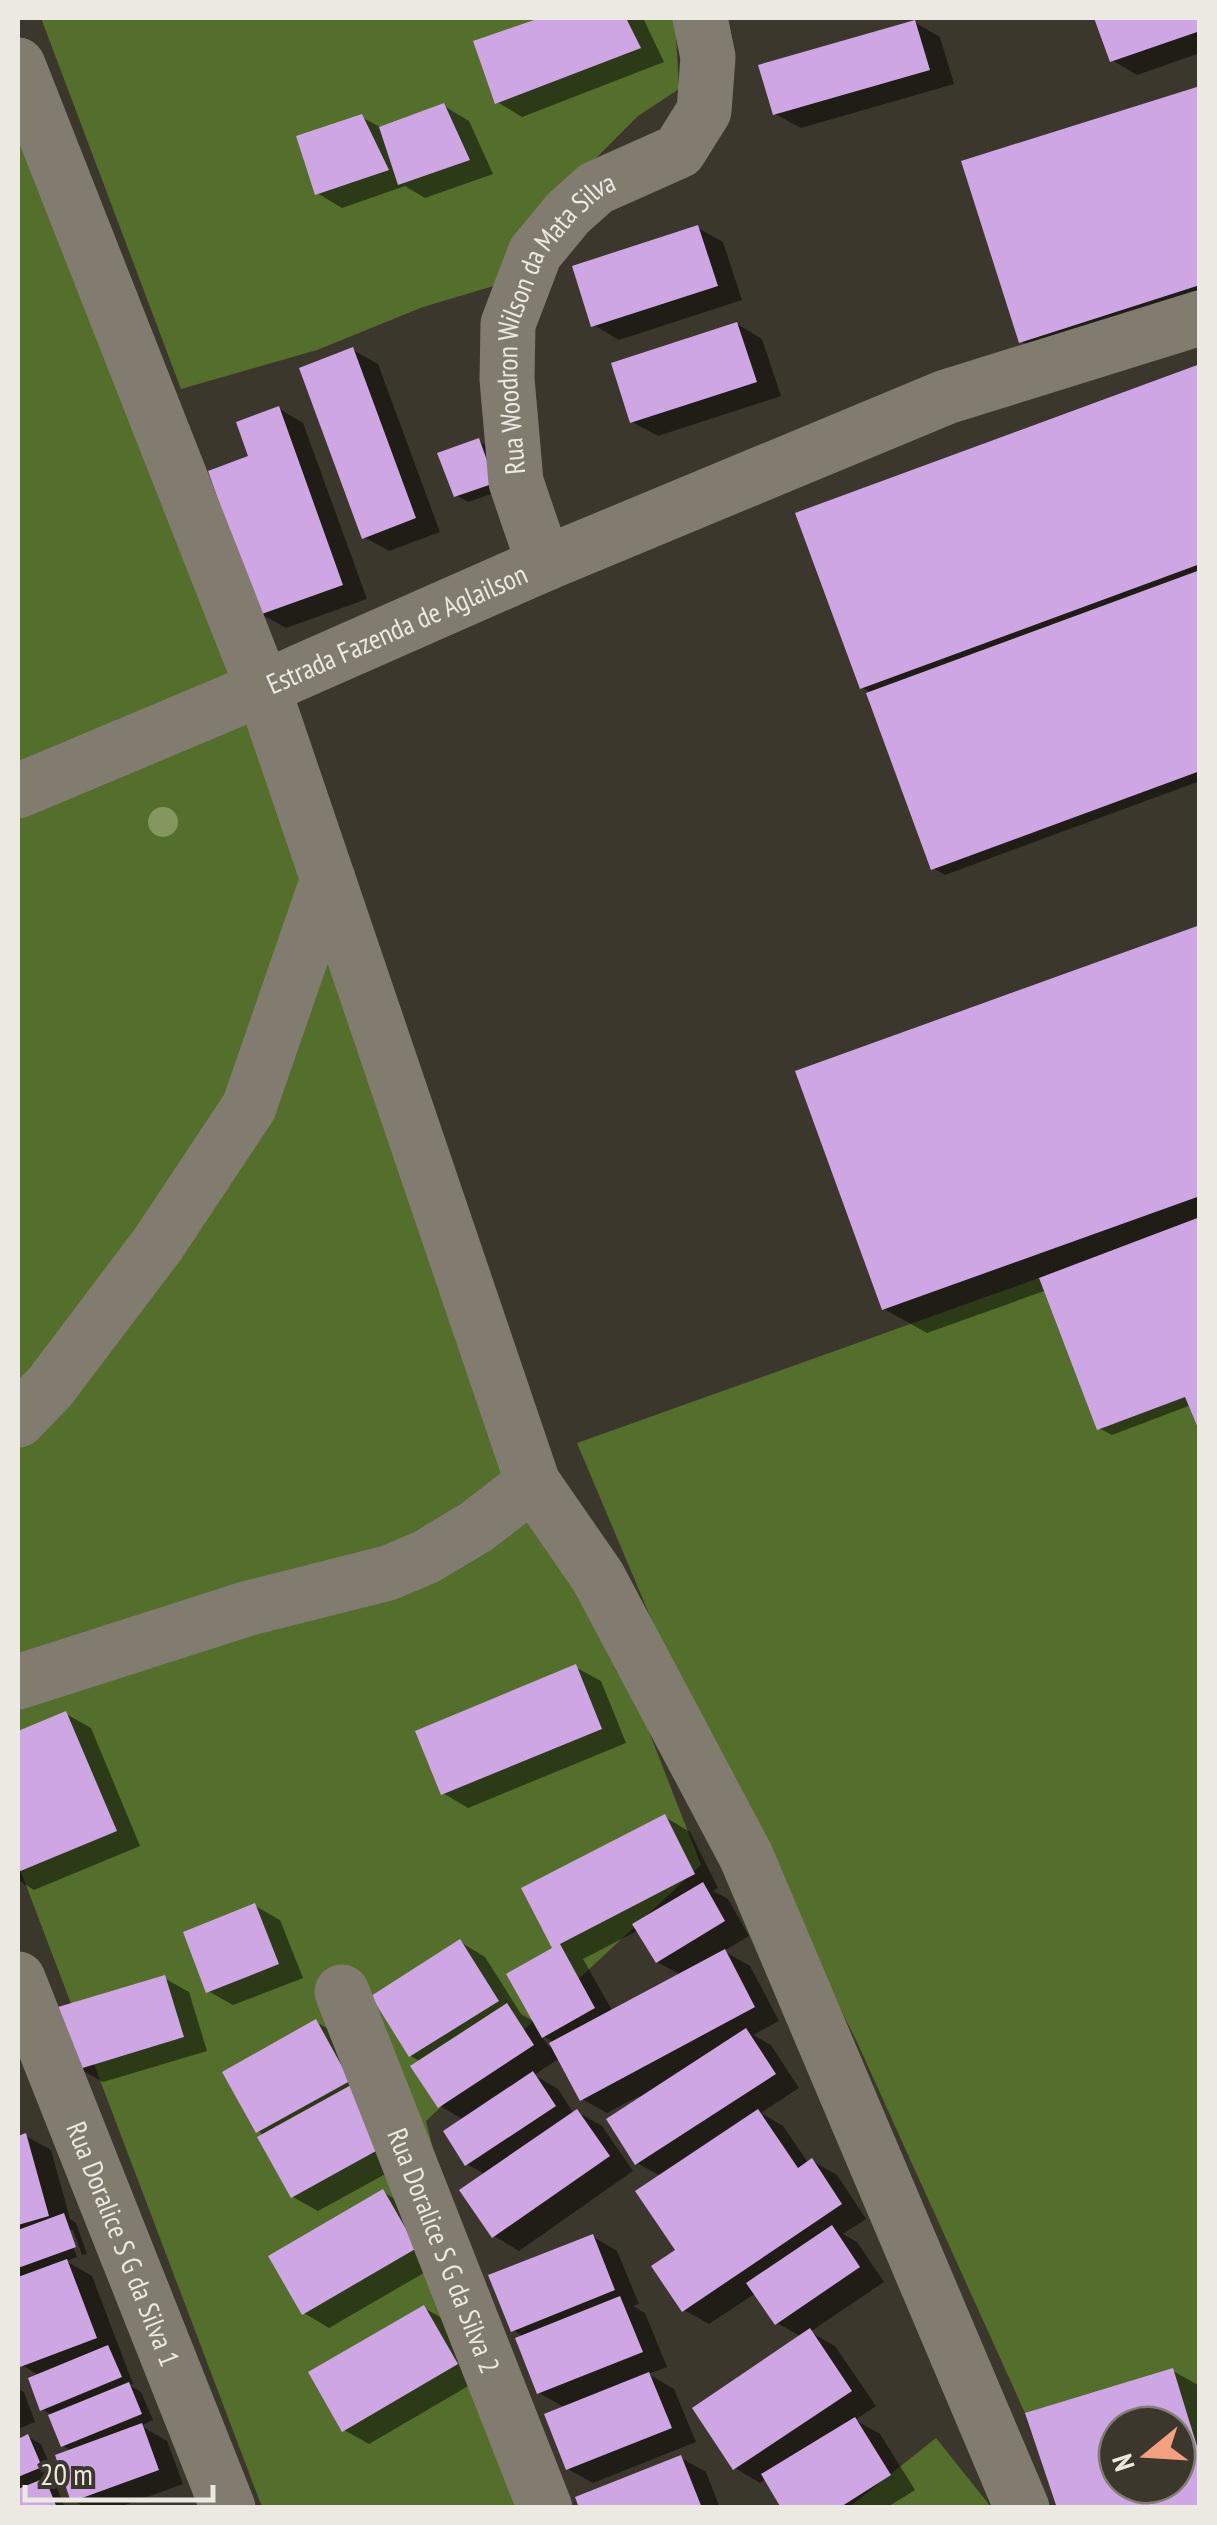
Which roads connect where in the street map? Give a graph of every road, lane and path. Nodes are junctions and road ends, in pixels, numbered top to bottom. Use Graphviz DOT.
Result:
graph roads {
  1 [pos="700,18"];
  2 [pos="18,65"];
  3 [pos="1200,318"];
  4 [pos="544,564"];
  5 [pos="263,688"];
  6 [pos="18,791"];
  7 [pos="328,879"];
  8 [pos="18,1420"];
  9 [pos="533,1483"];
  10 [pos="18,1682"];
  11 [pos="18,1979"];
  12 [pos="342,1992"];
  13 [pos="228,2508"];
  14 [pos="546,2508"];
  15 [pos="1022,2508"];
  1 -- 4 [label="street, Rua Woodron Wilson da Mata Silva"];
  2 -- 5 [label="street"];
  3 -- 4 [label="street, Estrada Fazenda de Aglailson"];
  4 -- 5 [label="street, Estrada Fazenda de Aglailson"];
  5 -- 6 [label="street"];
  5 -- 7 [label="street, Estrada Fazenda de Aglailson"];
  7 -- 8 [label="street"];
  7 -- 9 [label="street, Estrada Fazenda de Aglailson"];
  9 -- 10 [label="street"];
  9 -- 15 [label="street, Estrada Fazenda de Aglailson"];
  11 -- 13 [label="street, Rua Doralice S G da Silva 1"];
  12 -- 14 [label="street, Rua Doralice S G da Silva 2"];
}
